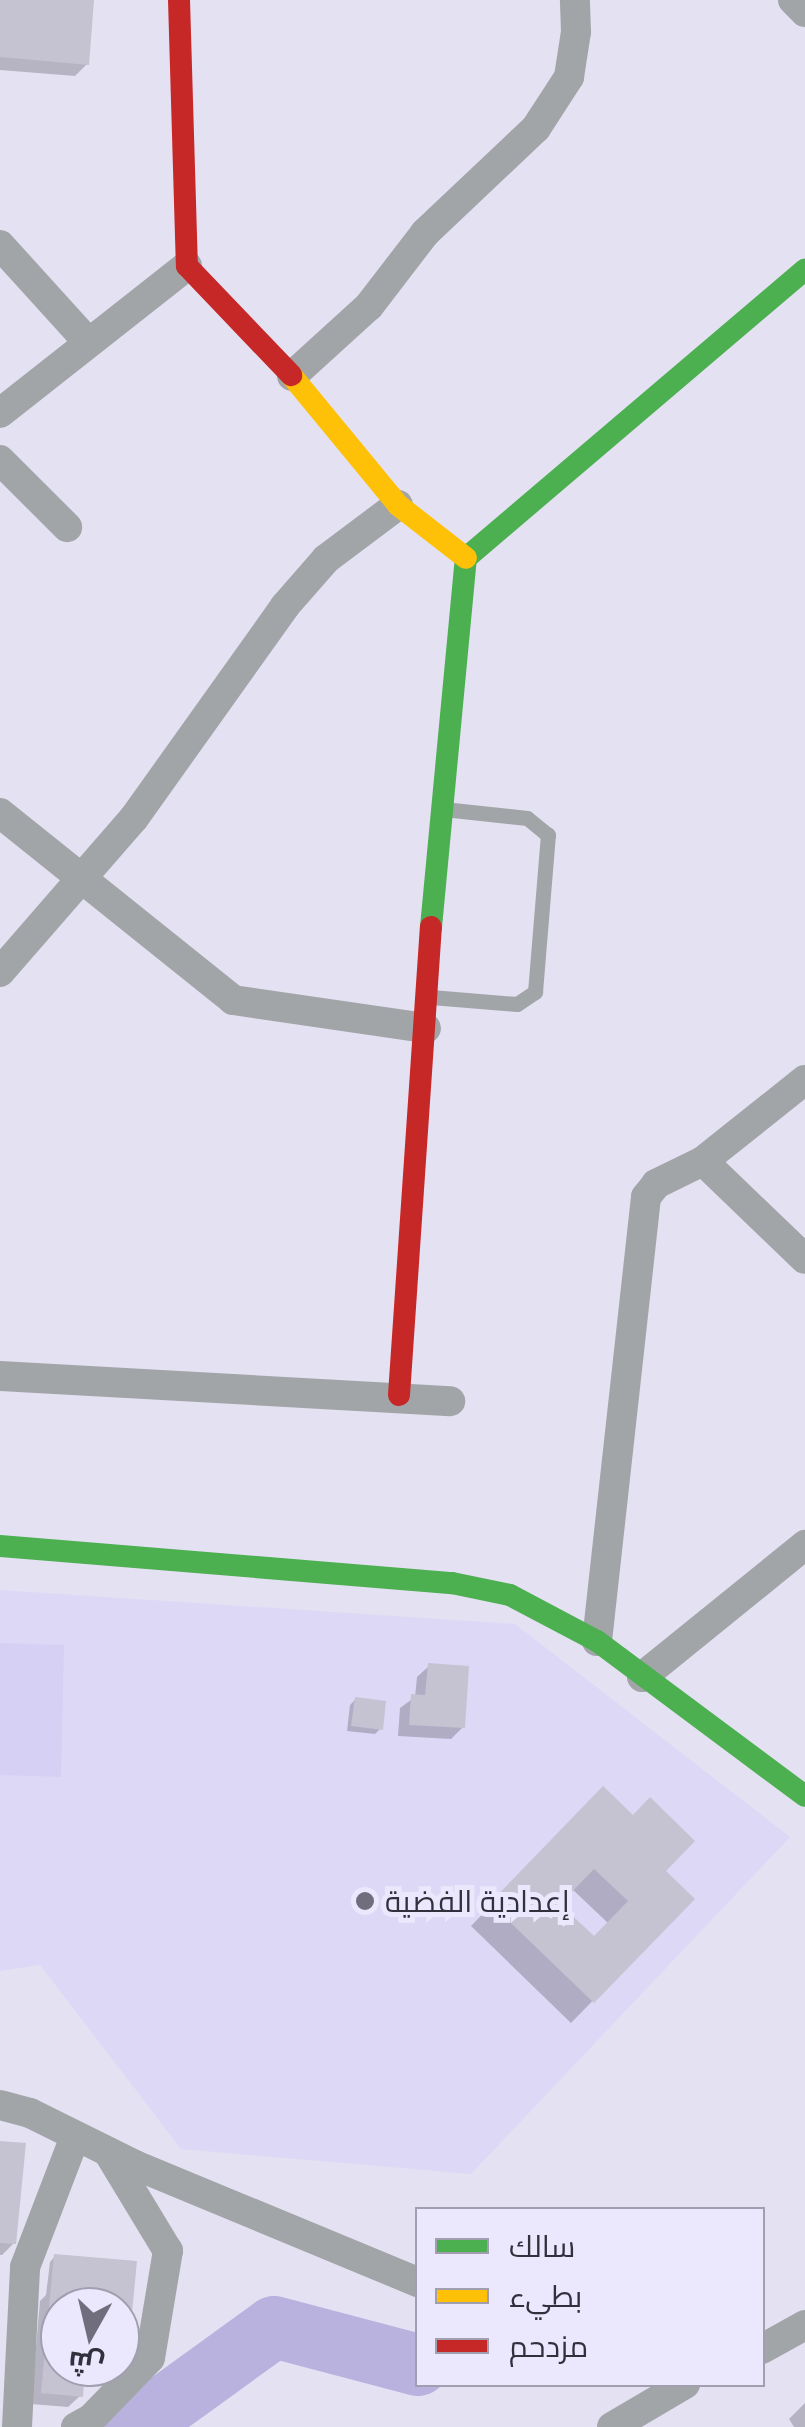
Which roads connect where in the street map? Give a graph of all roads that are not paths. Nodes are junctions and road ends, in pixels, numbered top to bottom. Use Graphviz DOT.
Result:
graph roads {
  1 [pos="179,0"];
  2 [pos="575,0"];
  3 [pos="794,0"];
  4 [pos="805,12"];
  5 [pos="0,245"];
  6 [pos="186,266"];
  7 [pos="805,269"];
  8 [pos="88,342"];
  9 [pos="292,376"];
  10 [pos="0,414"];
  11 [pos="0,460"];
  12 [pos="398,505"];
  13 [pos="67,528"];
  14 [pos="466,558"];
  15 [pos="439,808"];
  16 [pos="0,813"];
  17 [pos="83,878"];
  18 [pos="0,972"];
  19 [pos="427,997"];
  20 [pos="426,1028"];
  21 [pos="805,1080"];
  22 [pos="703,1161"];
  23 [pos="805,1259"];
  24 [pos="0,1376"];
  25 [pos="398,1395"];
  26 [pos="450,1401"];
  27 [pos="805,1544"];
  28 [pos="0,1546"];
  29 [pos="598,1641"];
  30 [pos="642,1677"];
  31 [pos="805,1796"];
  32 [pos="0,2105"];
  33 [pos="76,2137"];
  34 [pos="108,2152"];
  35 [pos="13,2265"];
  36 [pos="415,2281"];
  37 [pos="805,2325"];
  38 [pos="765,2347"];
  39 [pos="673,2387"];
  40 [pos="17,2427"];
  41 [pos="76,2427"];
  42 [pos="612,2427"];
  1 -- 6 [label="street"];
  2 -- 9 [label="street"];
  3 -- 4 [label="street"];
  5 -- 8 [label="street"];
  6 -- 8 [label="street"];
  6 -- 9 [label="street"];
  7 -- 14 [label="street"];
  8 -- 10 [label="street"];
  9 -- 12 [label="street"];
  11 -- 13 [label="street"];
  12 -- 14 [label="street"];
  12 -- 17 [label="street"];
  14 -- 15 [label="street"];
  15 -- 19 [label="street"];
  15 -- 19 [label="lane"];
  16 -- 17 [label="street"];
  17 -- 18 [label="street"];
  17 -- 20 [label="street"];
  19 -- 20 [label="street"];
  20 -- 25 [label="street"];
  21 -- 22 [label="street"];
  22 -- 23 [label="street"];
  22 -- 29 [label="street"];
  24 -- 25 [label="street"];
  25 -- 26 [label="street"];
  27 -- 30 [label="street"];
  28 -- 29 [label="street"];
  29 -- 30 [label="street"];
  30 -- 31 [label="street"];
  32 -- 33 [label="street"];
  33 -- 34 [label="street"];
  33 -- 35 [label="street"];
  34 -- 36 [label="street"];
  34 -- 41 [label="street"];
  35 -- 40 [label="street"];
  37 -- 38 [label="street"];
  39 -- 42 [label="street"];
}
